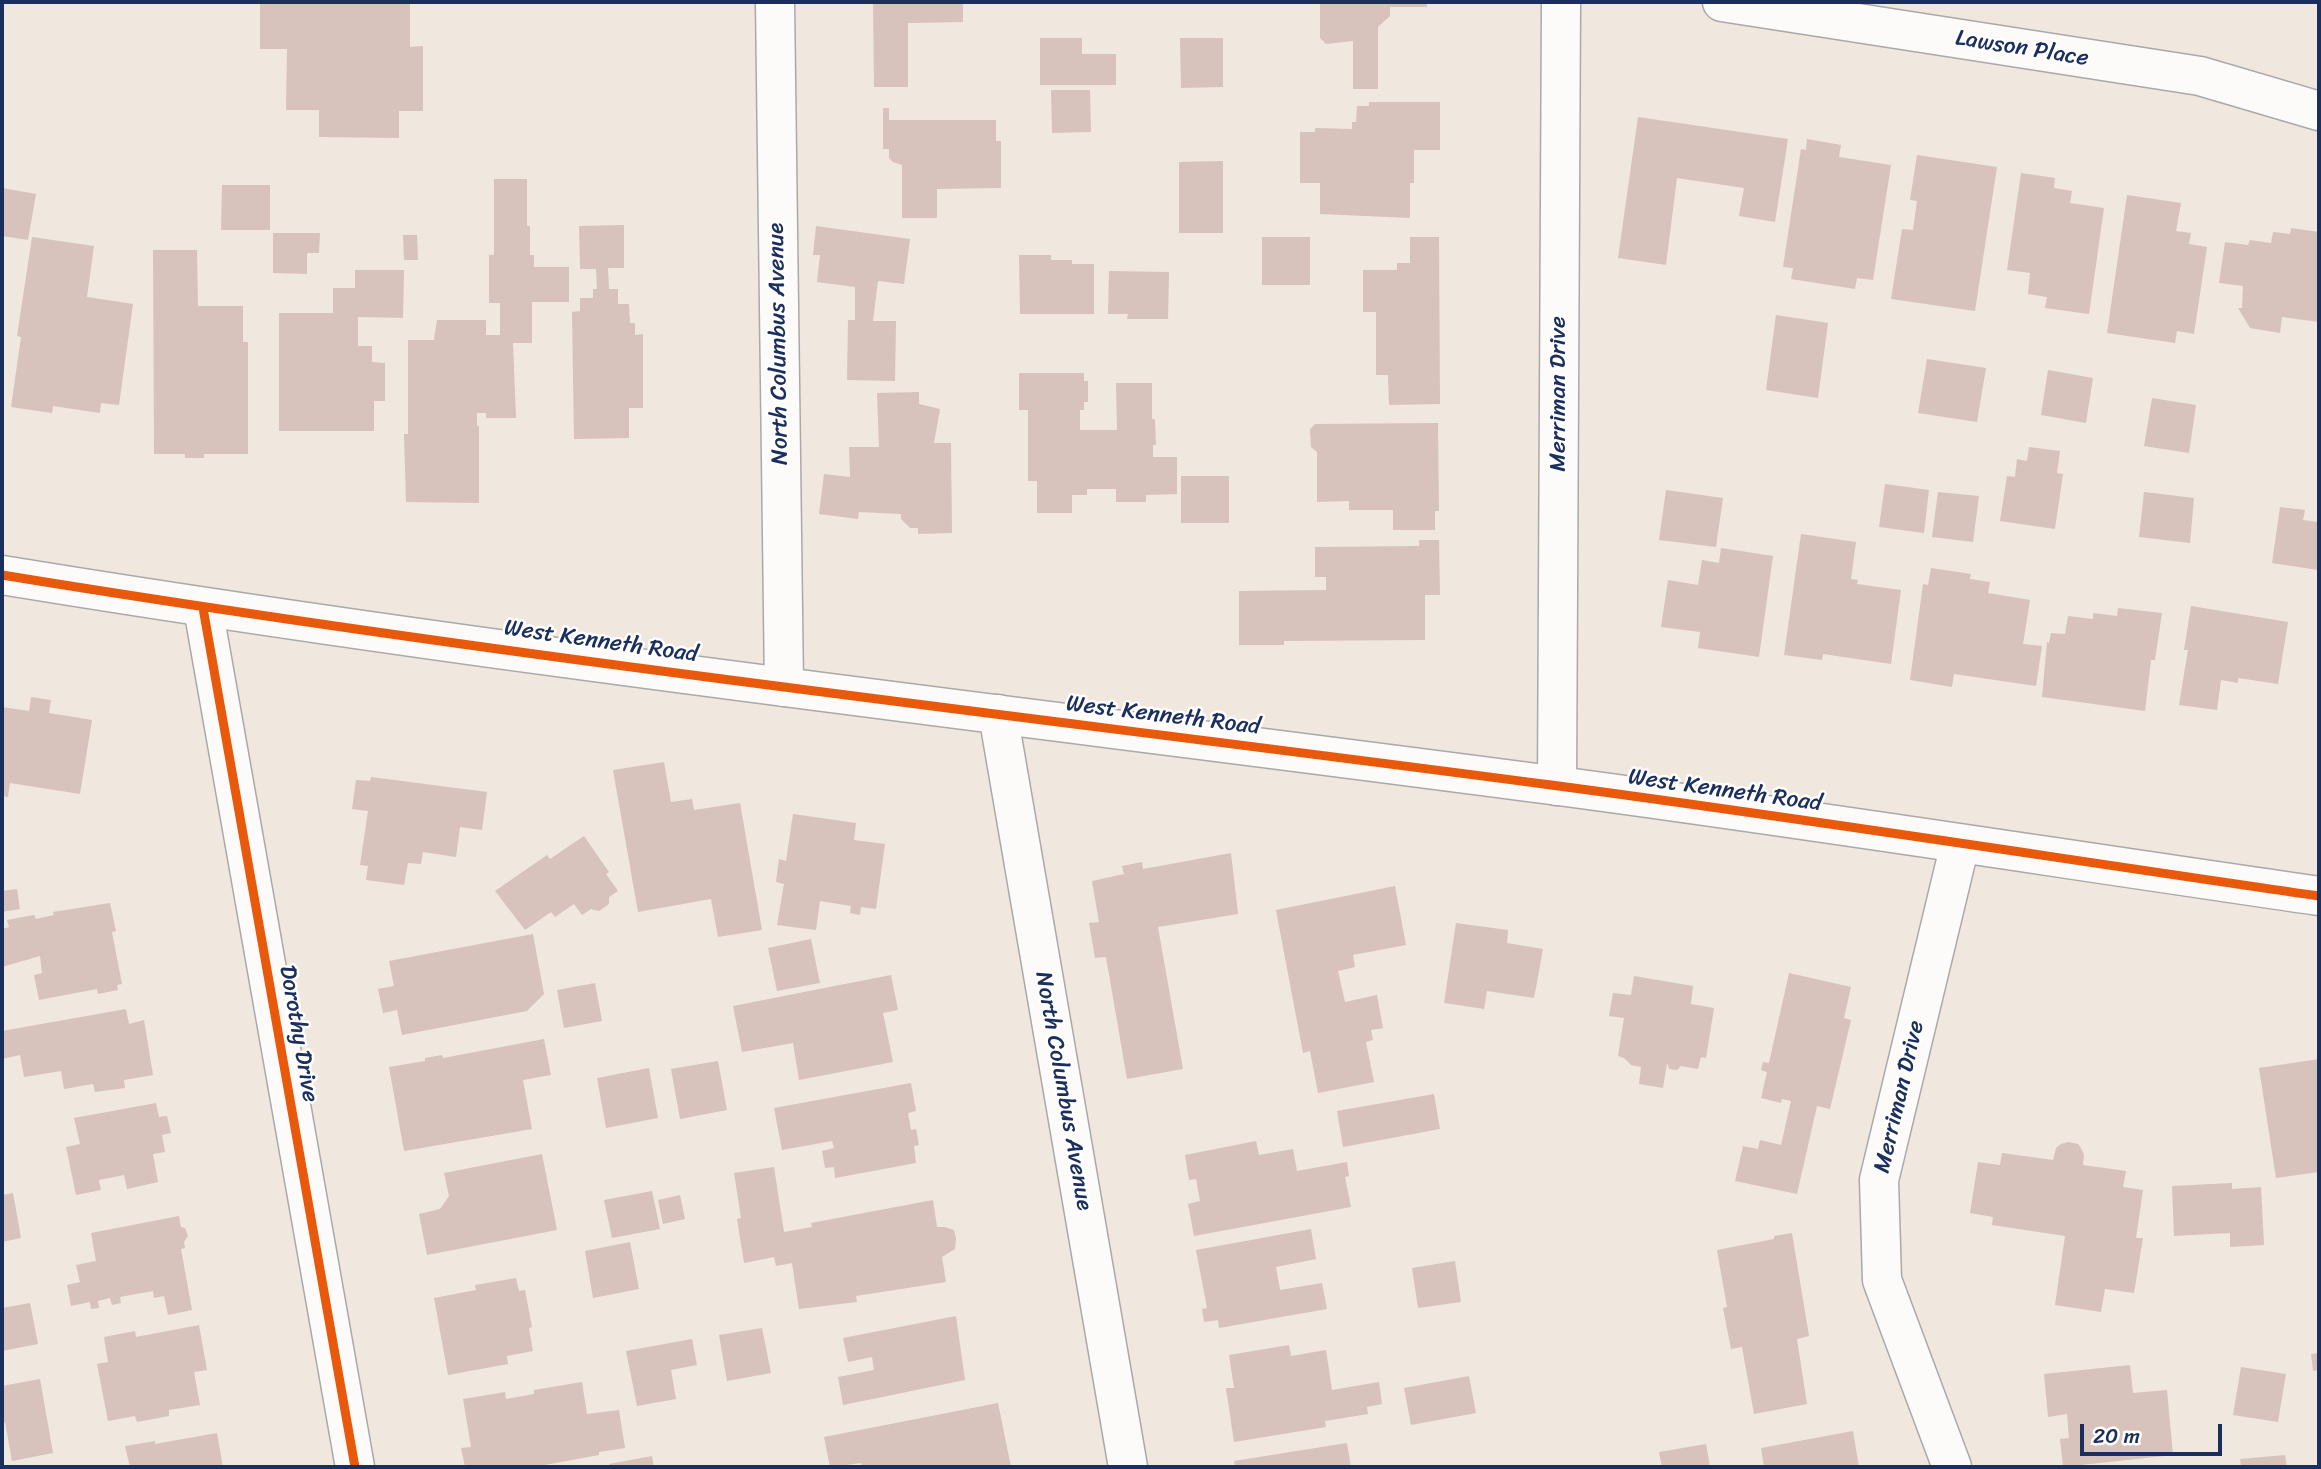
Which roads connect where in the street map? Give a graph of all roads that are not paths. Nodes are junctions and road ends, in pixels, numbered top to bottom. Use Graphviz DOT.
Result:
graph roads {
  1 [pos="775,2"];
  2 [pos="1561,2"];
  3 [pos="1722,2"];
  4 [pos="2319,111"];
  5 [pos="2,575"];
  6 [pos="203,608"];
  7 [pos="784,687"];
  8 [pos="998,714"];
  9 [pos="1557,786"];
  10 [pos="1959,844"];
  11 [pos="2319,896"];
  12 [pos="355,1467"];
  13 [pos="1128,1467"];
  14 [pos="1952,1467"];
  1 -- 7 [label="street, North Columbus Avenue"];
  2 -- 9 [label="street, Merriman Drive"];
  3 -- 4 [label="street, Lawson Place"];
  5 -- 6 [label="street, West Kenneth Road"];
  6 -- 7 [label="street, West Kenneth Road"];
  6 -- 12 [label="street, Dorothy Drive"];
  7 -- 8 [label="street, West Kenneth Road"];
  8 -- 9 [label="street, West Kenneth Road"];
  8 -- 13 [label="street, North Columbus Avenue"];
  9 -- 10 [label="street, West Kenneth Road"];
  10 -- 11 [label="street, West Kenneth Road"];
  10 -- 14 [label="street, Merriman Drive"];
}
